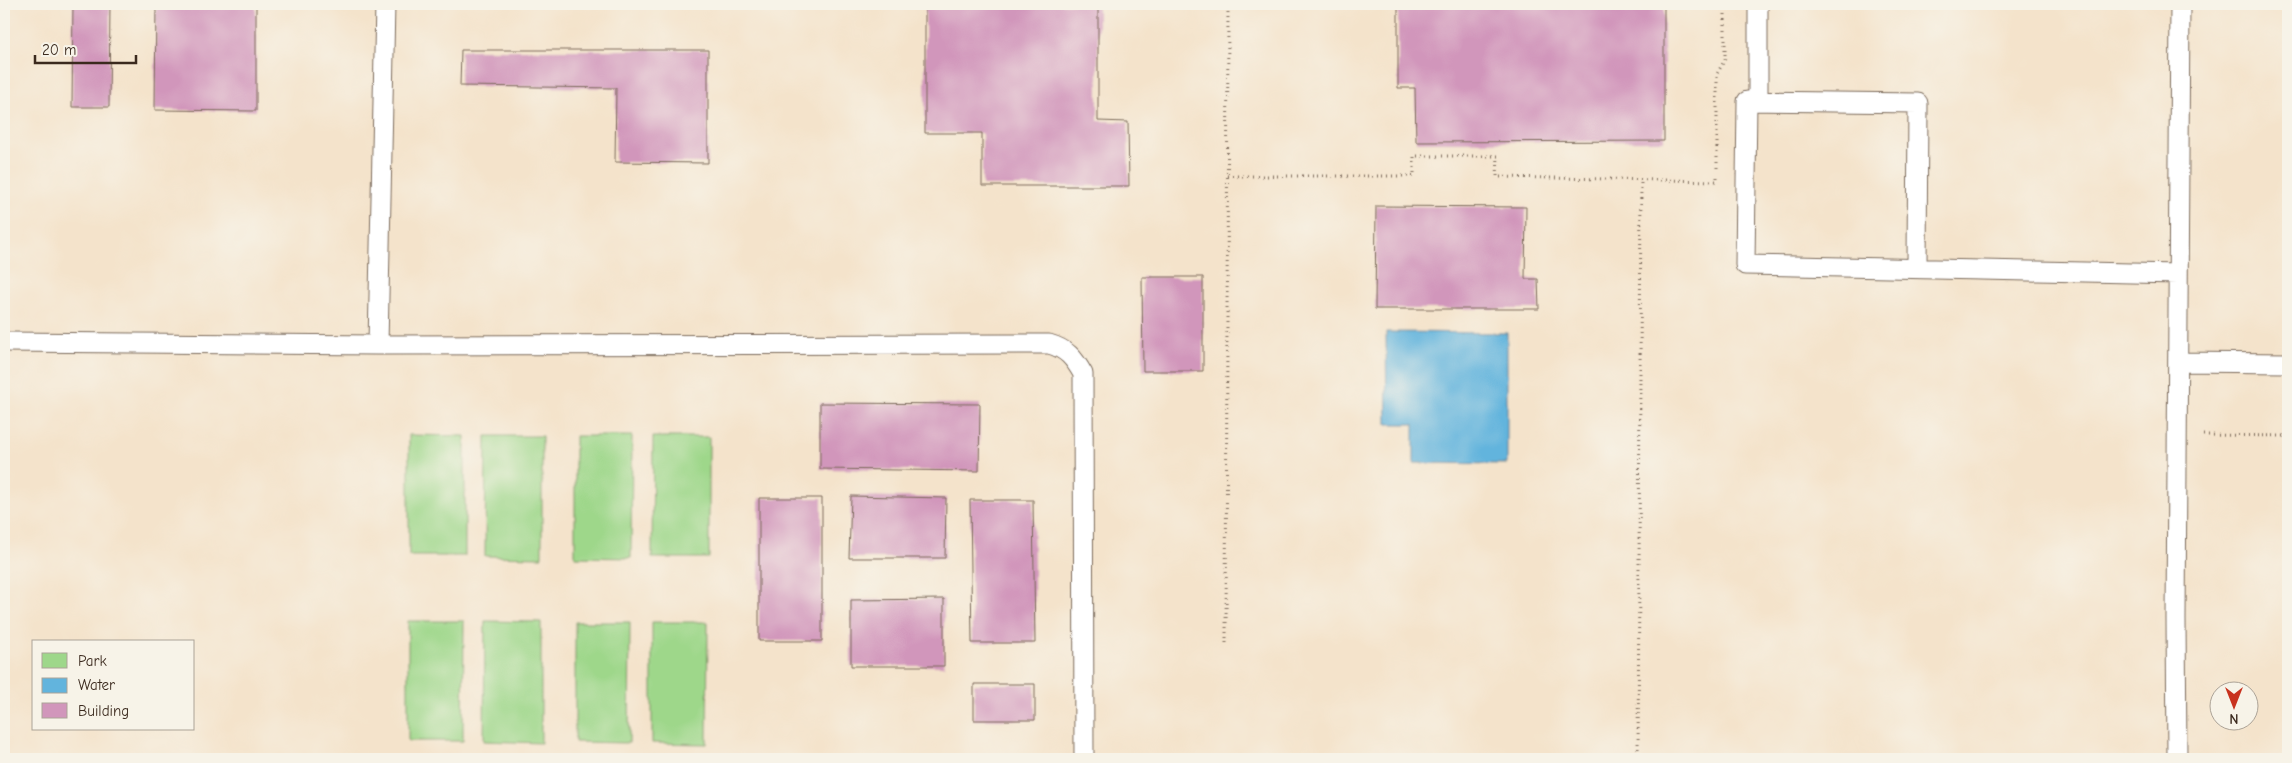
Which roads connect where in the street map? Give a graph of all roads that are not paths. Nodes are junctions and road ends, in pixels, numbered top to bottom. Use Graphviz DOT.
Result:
graph roads {
  1 [pos="385,4"];
  2 [pos="1758,4"];
  3 [pos="2180,4"];
  4 [pos="1758,101"];
  5 [pos="1917,267"];
  6 [pos="2178,274"];
  7 [pos="4,342"];
  8 [pos="378,345"];
  9 [pos="2178,362"];
  10 [pos="2288,363"];
  11 [pos="1084,759"];
  12 [pos="2177,759"];
  1 -- 8 [label="lane"];
  2 -- 4 [label="lane"];
  3 -- 6 [label="lane"];
  4 -- 5 [label="lane"];
  4 -- 5 [label="lane"];
  5 -- 6 [label="lane"];
  6 -- 9 [label="lane"];
  7 -- 8 [label="lane"];
  8 -- 11 [label="lane"];
  9 -- 10 [label="lane"];
  9 -- 12 [label="lane"];
}
